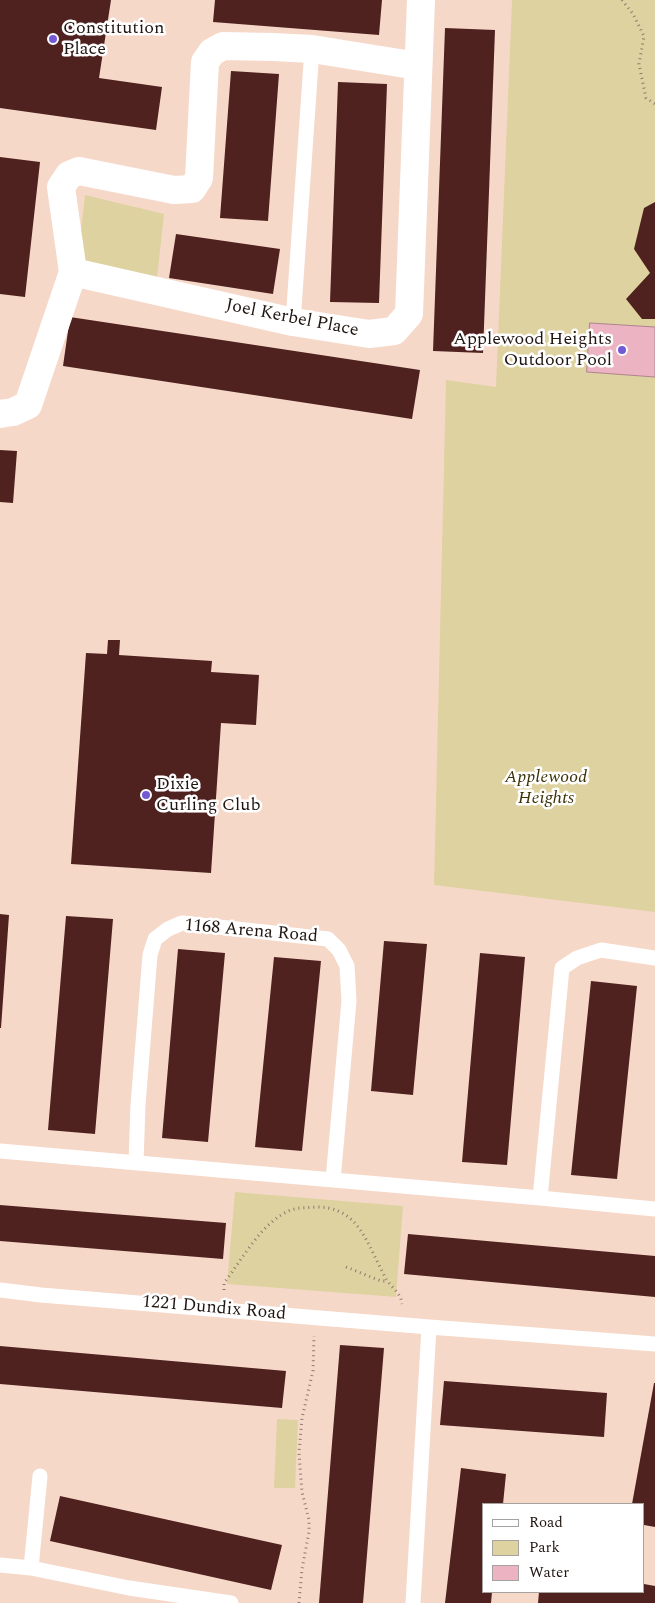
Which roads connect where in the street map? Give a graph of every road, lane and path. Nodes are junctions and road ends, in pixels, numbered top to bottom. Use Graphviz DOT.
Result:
graph roads {
  1 [pos="421,0"];
  2 [pos="622,0"];
  3 [pos="312,50"];
  4 [pos="418,66"];
  5 [pos="655,104"];
  6 [pos="73,272"];
  7 [pos="293,322"];
  8 [pos="0,414"];
  9 [pos="655,958"];
  10 [pos="0,1151"];
  11 [pos="136,1163"];
  12 [pos="333,1180"];
  13 [pos="540,1198"];
  14 [pos="655,1210"];
  15 [pos="346,1268"];
  16 [pos="388,1281"];
  17 [pos="0,1290"];
  18 [pos="222,1310"];
  19 [pos="314,1318"];
  20 [pos="403,1325"];
  21 [pos="429,1327"];
  22 [pos="655,1344"];
  23 [pos="40,1476"];
  24 [pos="0,1565"];
  25 [pos="31,1568"];
  26 [pos="231,1603"];
  27 [pos="299,1603"];
  28 [pos="412,1603"];
  1 -- 4 [label="street, Joel Kerbel Place"];
  2 -- 5 [label="path"];
  3 -- 4 [label="street"];
  3 -- 6 [label="street"];
  3 -- 7 [label="lane"];
  4 -- 7 [label="street, Joel Kerbel Place"];
  6 -- 7 [label="street, Joel Kerbel Place"];
  6 -- 8 [label="street"];
  9 -- 13 [label="lane"];
  10 -- 11 [label="lane"];
  11 -- 12 [label="lane"];
  11 -- 12 [label="lane, 1168 Arena Road"];
  12 -- 13 [label="lane"];
  13 -- 14 [label="lane"];
  15 -- 16 [label="path"];
  16 -- 18 [label="path"];
  16 -- 20 [label="path"];
  17 -- 18 [label="lane, 1221 Dundix Road"];
  18 -- 19 [label="lane, 1221 Dundix Road"];
  19 -- 20 [label="lane, 1221 Dundix Road"];
  19 -- 27 [label="path"];
  20 -- 21 [label="lane, 1221 Dundix Road"];
  21 -- 22 [label="lane, 1221 Dundix Road"];
  21 -- 28 [label="lane"];
  23 -- 25 [label="lane"];
  24 -- 25 [label="lane"];
  25 -- 26 [label="lane"];
}
